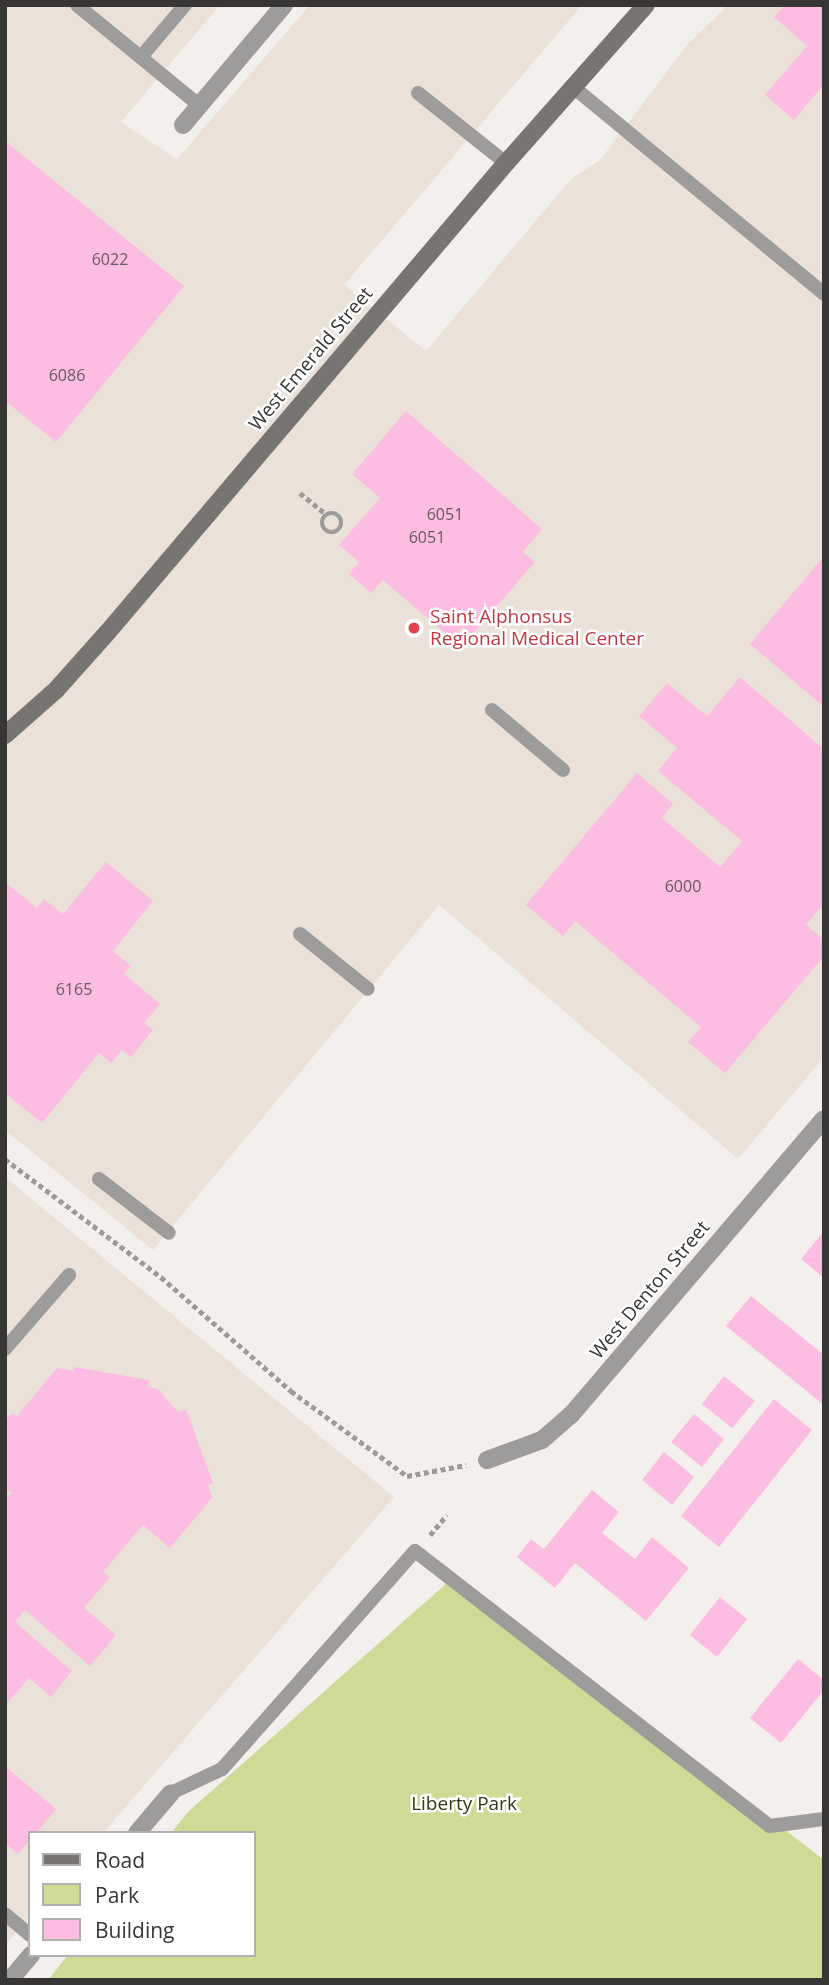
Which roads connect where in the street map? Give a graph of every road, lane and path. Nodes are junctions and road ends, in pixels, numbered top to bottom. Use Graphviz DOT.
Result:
graph roads {
  1 [pos="77,5"];
  2 [pos="185,5"];
  3 [pos="284,5"];
  4 [pos="646,5"];
  5 [pos="141,57"];
  6 [pos="572,86"];
  7 [pos="418,93"];
  8 [pos="200,106"];
  9 [pos="183,125"];
  10 [pos="506,163"];
  11 [pos="824,294"];
  12 [pos="300,493"];
  13 [pos="326,514"];
  14 [pos="492,710"];
  15 [pos="5,735"];
  16 [pos="563,770"];
  17 [pos="300,934"];
  18 [pos="368,989"];
  19 [pos="824,1119"];
  20 [pos="5,1159"];
  21 [pos="99,1180"];
  22 [pos="169,1233"];
  23 [pos="69,1275"];
  24 [pos="5,1349"];
  25 [pos="487,1460"];
  26 [pos="171,1793"];
  27 [pos="824,1819"];
  28 [pos="138,1831"];
  29 [pos="5,1914"];
  30 [pos="28,1933"];
  31 [pos="29,1957"];
  32 [pos="10,1980"];
  1 -- 5 [label="lane"];
  2 -- 5 [label="lane"];
  3 -- 8 [label="street"];
  4 -- 6 [label="main road, West Emerald Street"];
  5 -- 8 [label="lane"];
  6 -- 10 [label="main road, West Emerald Street"];
  6 -- 11 [label="lane"];
  7 -- 10 [label="lane"];
  8 -- 9 [label="street"];
  10 -- 15 [label="main road, West Emerald Street"];
  12 -- 13 [label="path"];
  13 -- 13 [label="path"];
  14 -- 16 [label="lane"];
  17 -- 18 [label="lane"];
  19 -- 25 [label="street, West Denton Street"];
  20 -- 25 [label="path"];
  21 -- 22 [label="lane"];
  23 -- 24 [label="lane"];
  26 -- 27 [label="lane"];
  26 -- 28 [label="street"];
  29 -- 30 [label="lane"];
  31 -- 32 [label="street"];
}
